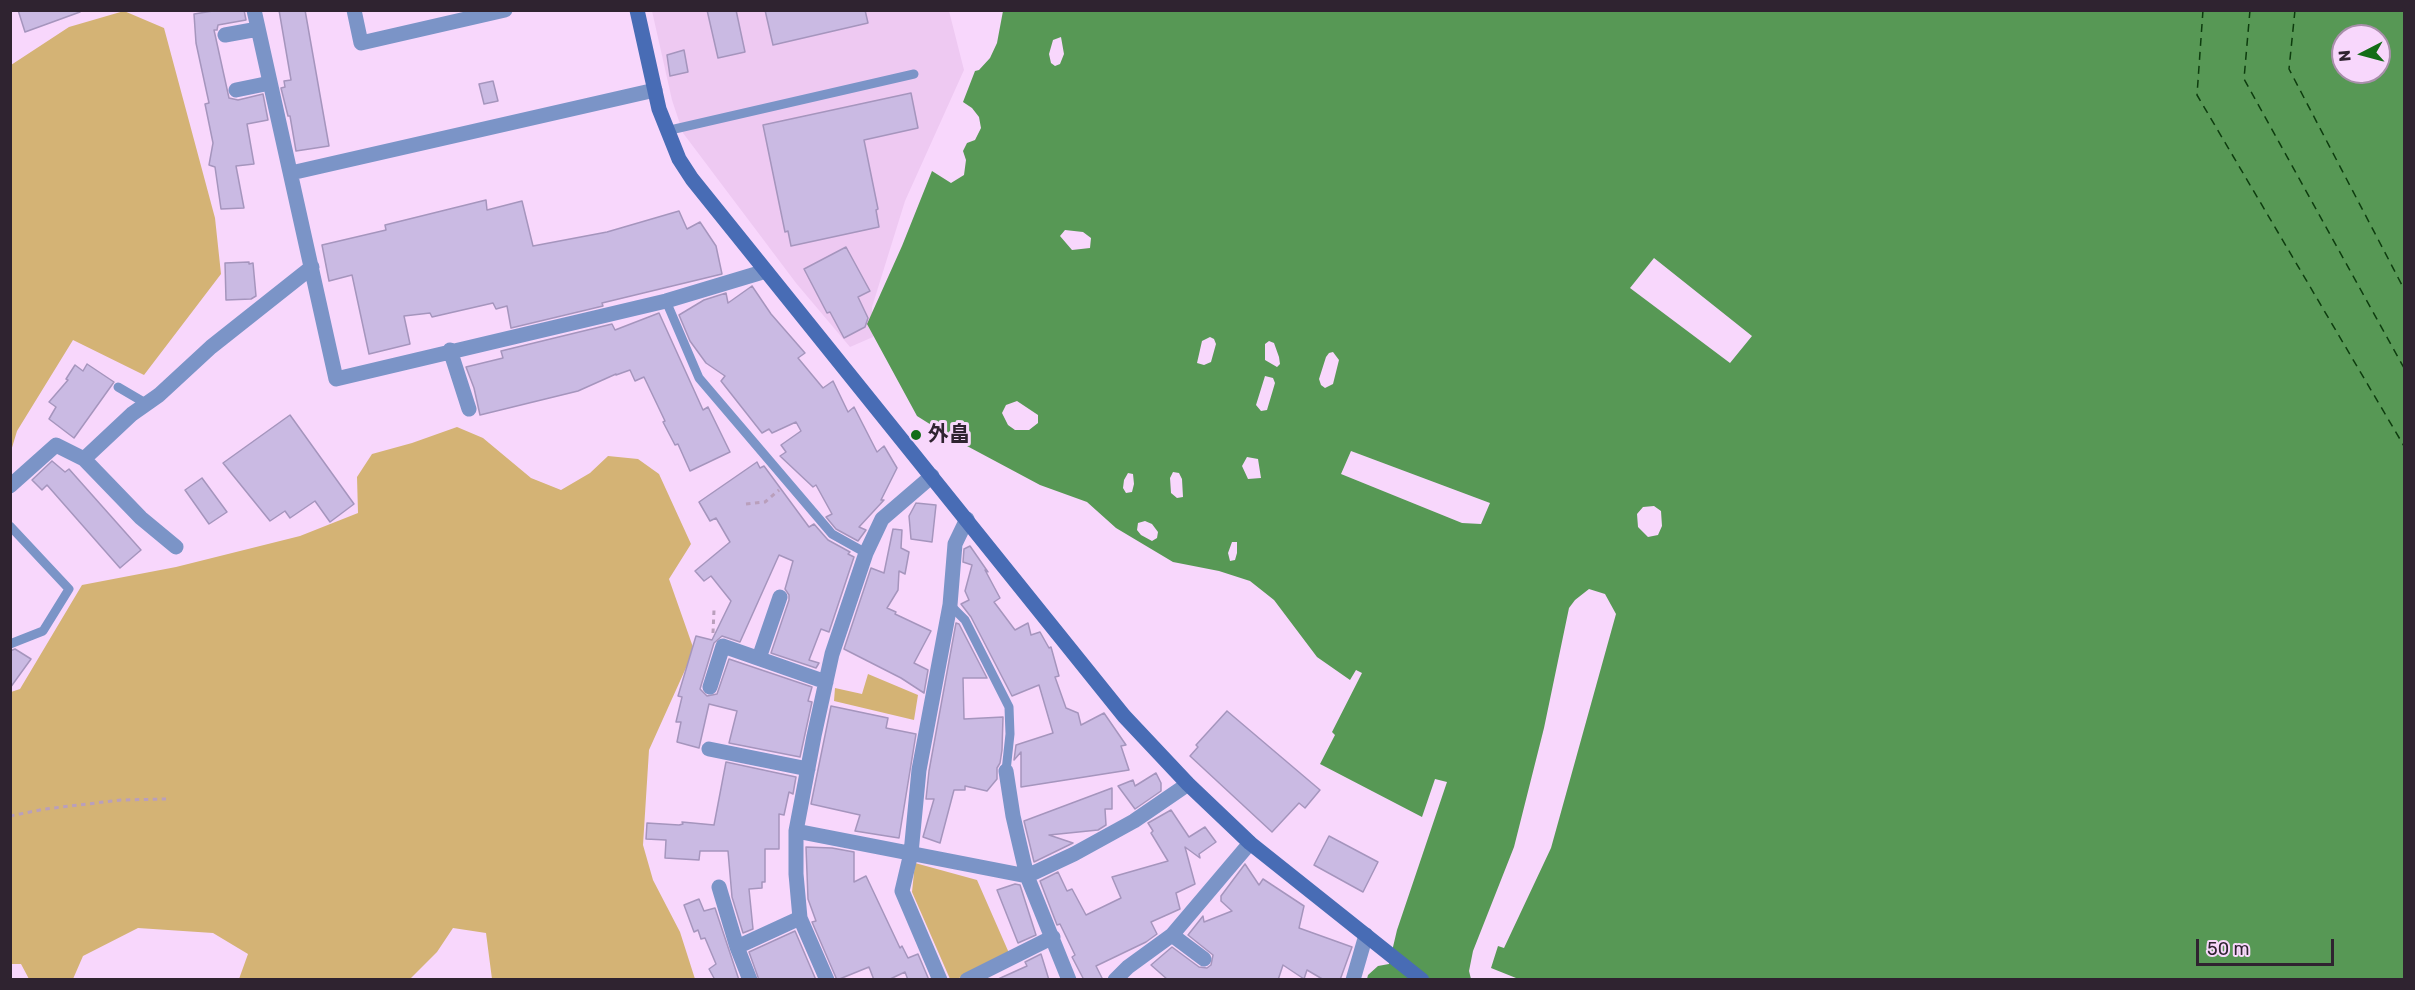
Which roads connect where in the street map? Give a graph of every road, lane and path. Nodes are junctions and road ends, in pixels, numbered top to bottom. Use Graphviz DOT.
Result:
graph roads {
  1 [pos="254,10"];
  2 [pos="354,10"];
  3 [pos="505,10"];
  4 [pos="637,10"];
  5 [pos="258,29"];
  6 [pos="225,36"];
  7 [pos="914,74"];
  8 [pos="270,83"];
  9 [pos="236,90"];
  10 [pos="655,90"];
  11 [pos="666,131"];
  12 [pos="291,173"];
  13 [pos="312,267"];
  14 [pos="766,271"];
  15 [pos="666,301"];
  16 [pos="450,350"];
  17 [pos="118,387"];
  18 [pos="147,404"];
  19 [pos="469,409"];
  20 [pos="84,459"];
  21 [pos="932,476"];
  22 [pos="787,483"];
  23 [pos="10,486"];
  24 [pos="746,504"];
  25 [pos="967,519"];
  26 [pos="10,526"];
  27 [pos="176,548"];
  28 [pos="866,553"];
  29 [pos="780,597"];
  30 [pos="950,605"];
  31 [pos="10,644"];
  32 [pos="759,658"];
  33 [pos="826,682"];
  34 [pos="710,687"];
  35 [pos="709,749"];
  36 [pos="808,769"];
  37 [pos="1006,771"];
  38 [pos="1188,784"];
  39 [pos="166,799"];
  40 [pos="10,816"];
  41 [pos="796,831"];
  42 [pos="1250,843"];
  43 [pos="911,854"];
  44 [pos="1027,876"];
  45 [pos="719,887"];
  46 [pos="800,918"];
  47 [pos="1172,935"];
  48 [pos="1366,935"];
  49 [pos="1053,937"];
  50 [pos="737,946"];
  51 [pos="1204,959"];
  52 [pos="750,980"];
  53 [pos="827,980"];
  54 [pos="940,980"];
  55 [pos="967,980"];
  56 [pos="1069,980"];
  57 [pos="1115,980"];
  58 [pos="1353,980"];
  59 [pos="1422,980"];
  1 -- 5 [label="street"];
  2 -- 3 [label="street"];
  4 -- 10 [label="street"];
  5 -- 6 [label="street"];
  5 -- 8 [label="street"];
  7 -- 11 [label="lane"];
  8 -- 9 [label="street"];
  8 -- 12 [label="street"];
  10 -- 11 [label="street"];
  10 -- 12 [label="street"];
  11 -- 14 [label="street"];
  12 -- 13 [label="street"];
  13 -- 16 [label="street"];
  13 -- 18 [label="street"];
  14 -- 15 [label="street"];
  14 -- 21 [label="street"];
  15 -- 16 [label="street"];
  15 -- 22 [label="lane"];
  16 -- 19 [label="street"];
  17 -- 18 [label="lane"];
  18 -- 20 [label="street"];
  20 -- 23 [label="street"];
  20 -- 27 [label="street"];
  21 -- 25 [label="street"];
  21 -- 28 [label="street"];
  22 -- 24 [label="path"];
  22 -- 28 [label="lane"];
  25 -- 30 [label="street"];
  25 -- 38 [label="street"];
  26 -- 31 [label="lane"];
  28 -- 33 [label="street"];
  29 -- 32 [label="street"];
  30 -- 37 [label="lane"];
  30 -- 43 [label="street"];
  32 -- 33 [label="street"];
  32 -- 34 [label="street"];
  33 -- 36 [label="street"];
  35 -- 36 [label="street"];
  36 -- 41 [label="street"];
  37 -- 44 [label="street"];
  38 -- 42 [label="street"];
  38 -- 44 [label="street"];
  39 -- 40 [label="path"];
  41 -- 43 [label="street"];
  41 -- 46 [label="street"];
  42 -- 47 [label="street"];
  42 -- 48 [label="street"];
  43 -- 44 [label="street"];
  43 -- 54 [label="street"];
  44 -- 49 [label="street"];
  45 -- 50 [label="street"];
  46 -- 50 [label="street"];
  46 -- 53 [label="street"];
  47 -- 51 [label="street"];
  47 -- 57 [label="street"];
  48 -- 58 [label="street"];
  48 -- 59 [label="street"];
  49 -- 55 [label="street"];
  49 -- 56 [label="street"];
  50 -- 52 [label="street"];
}
